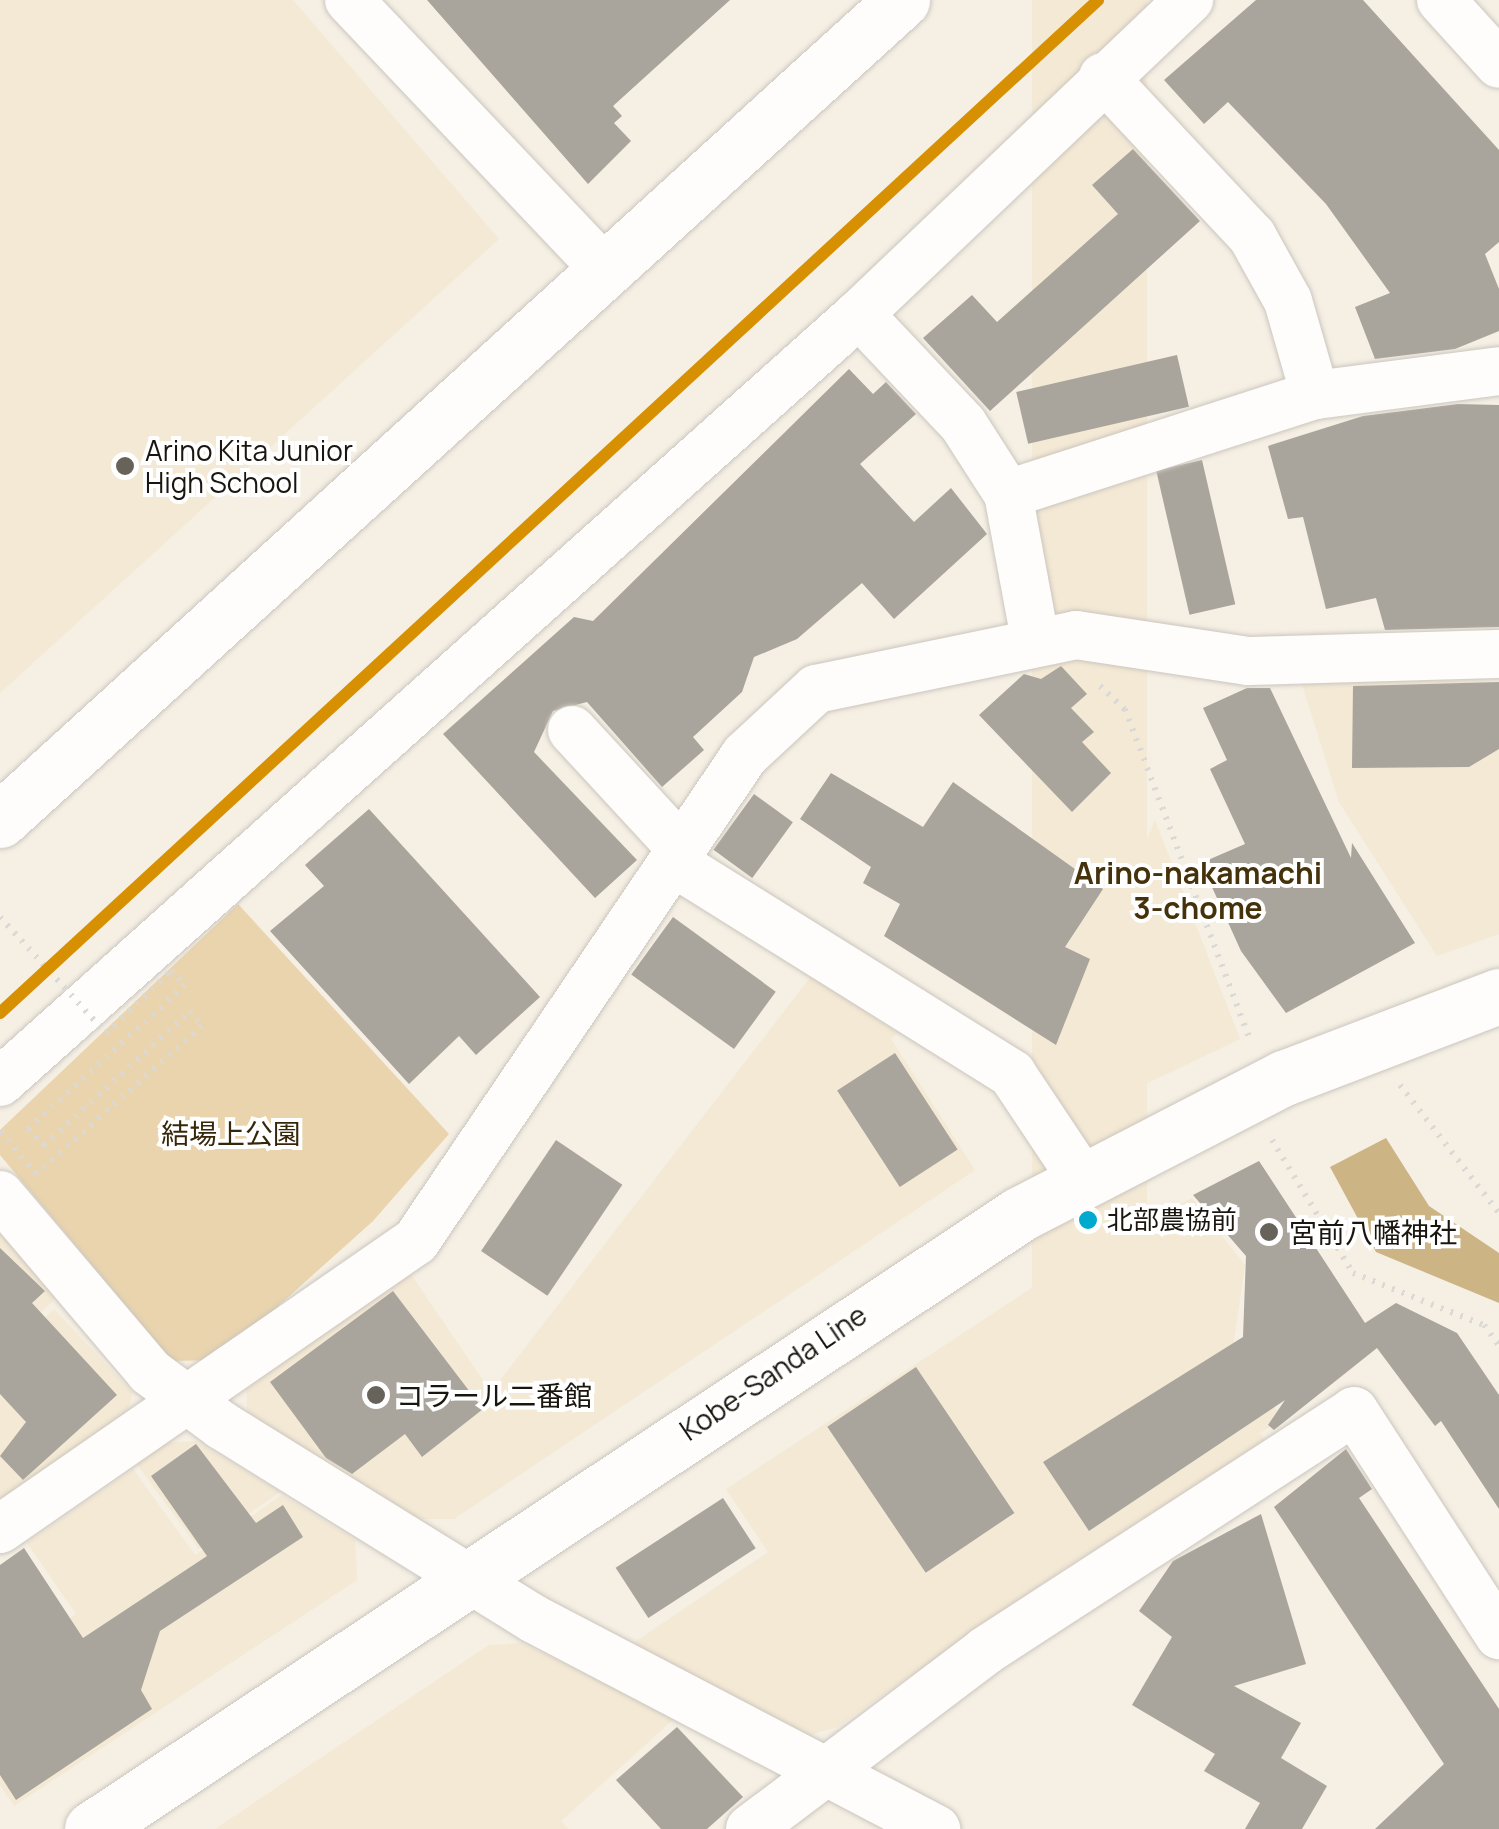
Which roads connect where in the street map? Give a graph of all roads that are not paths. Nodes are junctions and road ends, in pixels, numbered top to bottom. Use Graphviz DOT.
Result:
graph roads {
  1 [pos="902,0"];
  2 [pos="1189,0"];
  3 [pos="1441,0"];
  4 [pos="358,3"];
  5 [pos="1499,64"];
  6 [pos="1103,77"];
  7 [pos="605,270"];
  8 [pos="859,314"];
  9 [pos="1499,370"];
  10 [pos="1315,395"];
  11 [pos="1008,494"];
  12 [pos="1056,637"];
  13 [pos="1499,654"];
  14 [pos="572,730"];
  15 [pos="0,820"];
  16 [pos="677,856"];
  17 [pos="1499,996"];
  18 [pos="0,1082"];
  19 [pos="1082,1179"];
  20 [pos="0,1195"];
  21 [pos="188,1399"];
  22 [pos="0,1529"];
  23 [pos="467,1580"];
  24 [pos="1499,1636"];
  25 [pos="820,1770"];
  26 [pos="92,1829"];
  27 [pos="750,1829"];
  28 [pos="936,1829"];
  1 -- 7 [label="main road"];
  2 -- 6 [label="street"];
  3 -- 5 [label="street"];
  4 -- 7 [label="street"];
  6 -- 8 [label="street"];
  6 -- 10 [label="street"];
  7 -- 15 [label="main road"];
  8 -- 11 [label="street"];
  8 -- 18 [label="street"];
  9 -- 10 [label="street"];
  10 -- 11 [label="street"];
  11 -- 12 [label="street"];
  12 -- 13 [label="street"];
  12 -- 16 [label="street"];
  14 -- 16 [label="street"];
  16 -- 19 [label="street"];
  16 -- 21 [label="street"];
  17 -- 19 [label="main road, Kobe-Sanda Line"];
  19 -- 23 [label="main road, Kobe-Sanda Line"];
  20 -- 21 [label="street"];
  21 -- 22 [label="street"];
  21 -- 23 [label="street"];
  23 -- 25 [label="street"];
  23 -- 26 [label="main road, Kobe-Sanda Line"];
  24 -- 25 [label="street"];
  25 -- 27 [label="street"];
  25 -- 28 [label="street"];
}
